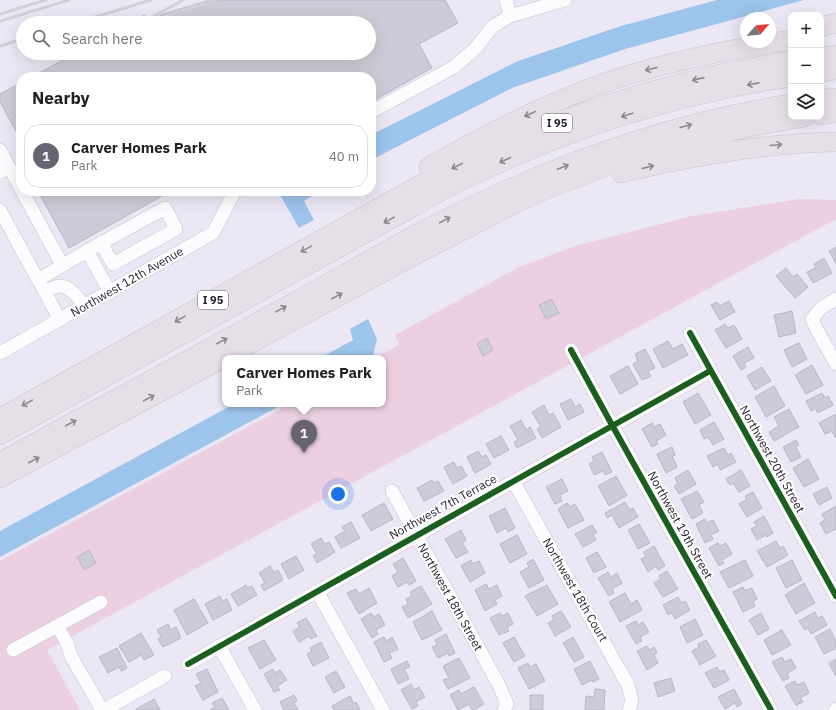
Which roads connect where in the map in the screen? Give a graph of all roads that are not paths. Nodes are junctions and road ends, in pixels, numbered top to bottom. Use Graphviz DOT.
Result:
graph roads {
  1 [pos="506,0"];
  2 [pos="565,0"];
  3 [pos="510,16"];
  4 [pos="836,23"];
  5 [pos="824,25"];
  6 [pos="788,34"];
  7 [pos="836,34"];
  8 [pos="824,35"];
  9 [pos="776,36"];
  10 [pos="788,41"];
  11 [pos="740,46"];
  12 [pos="708,55"];
  13 [pos="836,55"];
  14 [pos="824,57"];
  15 [pos="788,62"];
  16 [pos="836,70"];
  17 [pos="824,72"];
  18 [pos="788,77"];
  19 [pos="836,98"];
  20 [pos="824,100"];
  21 [pos="788,105"];
  22 [pos="376,109"];
  23 [pos="836,113"];
  24 [pos="824,115"];
  25 [pos="790,120"];
  26 [pos="836,142"];
  27 [pos="0,150"];
  28 [pos="5,170"];
  29 [pos="16,183"];
  30 [pos="25,196"];
  31 [pos="232,196"];
  32 [pos="516,203"];
  33 [pos="0,210"];
  34 [pos="340,230"];
  35 [pos="101,243"];
  36 [pos="87,251"];
  37 [pos="62,265"];
  38 [pos="38,280"];
  39 [pos="45,292"];
  40 [pos="110,292"];
  41 [pos="836,299"];
  42 [pos="84,307"];
  43 [pos="60,320"];
  44 [pos="690,333"];
  45 [pos="571,350"];
  46 [pos="0,353"];
  47 [pos="227,355"];
  48 [pos="222,358"];
  49 [pos="836,364"];
  50 [pos="710,371"];
  51 [pos="0,418"];
  52 [pos="612,426"];
  53 [pos="0,435"];
  54 [pos="0,462"];
  55 [pos="0,478"];
  56 [pos="513,481"];
  57 [pos="392,491"];
  58 [pos="416,535"];
  59 [pos="317,592"];
  60 [pos="836,596"];
  61 [pos="101,602"];
  62 [pos="57,626"];
  63 [pos="219,646"];
  64 [pos="13,650"];
  65 [pos="188,664"];
  66 [pos="165,676"];
  67 [pos="631,706"];
  68 [pos="506,707"];
  69 [pos="103,710"];
  70 [pos="255,710"];
  71 [pos="383,710"];
  72 [pos="771,710"];
  1 -- 3 [label="street"];
  2 -- 3 [label="street"];
  3 -- 22 [label="street"];
  4 -- 5 [label="highway"];
  6 -- 9 [label="highway"];
  7 -- 8 [label="highway"];
  10 -- 12 [label="highway"];
  11 -- 12 [label="highway"];
  12 -- 34 [label="highway, one-way"];
  13 -- 14 [label="highway"];
  15 -- 34 [label="highway, I 95, one-way"];
  16 -- 17 [label="highway"];
  18 -- 53 [label="highway, one-way"];
  19 -- 20 [label="highway"];
  54 -- 21 [label="highway, one-way"];
  23 -- 24 [label="highway"];
  25 -- 32 [label="highway"];
  32 -- 26 [label="highway, one-way"];
  27 -- 28 [label="street"];
  28 -- 29 [label="street"];
  30 -- 37 [label="street"];
  31 -- 40 [label="street, Northwest 12th Avenue"];
  47 -- 32 [label="highway, one-way"];
  33 -- 38 [label="street"];
  34 -- 51 [label="highway, I 95, one-way"];
  35 -- 35 [label="street"];
  35 -- 36 [label="street"];
  36 -- 37 [label="street"];
  36 -- 40 [label="street"];
  37 -- 38 [label="street"];
  38 -- 39 [label="street"];
  39 -- 42 [label="street"];
  39 -- 43 [label="street"];
  40 -- 42 [label="street, Northwest 12th Avenue"];
  41 -- 49 [label="street"];
  42 -- 43 [label="street, Northwest 12th Avenue"];
  43 -- 46 [label="street, Northwest 12th Avenue"];
  44 -- 50 [label="street, Northwest 20th Street"];
  45 -- 52 [label="street, Northwest 19th Street"];
  55 -- 48 [label="highway, one-way"];
  50 -- 52 [label="street, Northwest 7th Terrace"];
  50 -- 60 [label="street, Northwest 20th Street"];
  52 -- 56 [label="street, Northwest 7th Terrace"];
  52 -- 72 [label="street, Northwest 19th Street"];
  56 -- 58 [label="street, Northwest 7th Terrace"];
  56 -- 67 [label="street, Northwest 18th Court"];
  57 -- 58 [label="street, Northwest 18th Street"];
  58 -- 59 [label="street, Northwest 7th Terrace"];
  58 -- 68 [label="street, Northwest 18th Street"];
  59 -- 63 [label="street, Northwest 7th Terrace"];
  59 -- 71 [label="street"];
  61 -- 62 [label="street"];
  62 -- 64 [label="street"];
  62 -- 69 [label="street"];
  63 -- 65 [label="street, Northwest 7th Terrace"];
  63 -- 70 [label="street"];
  66 -- 69 [label="street"];
}
